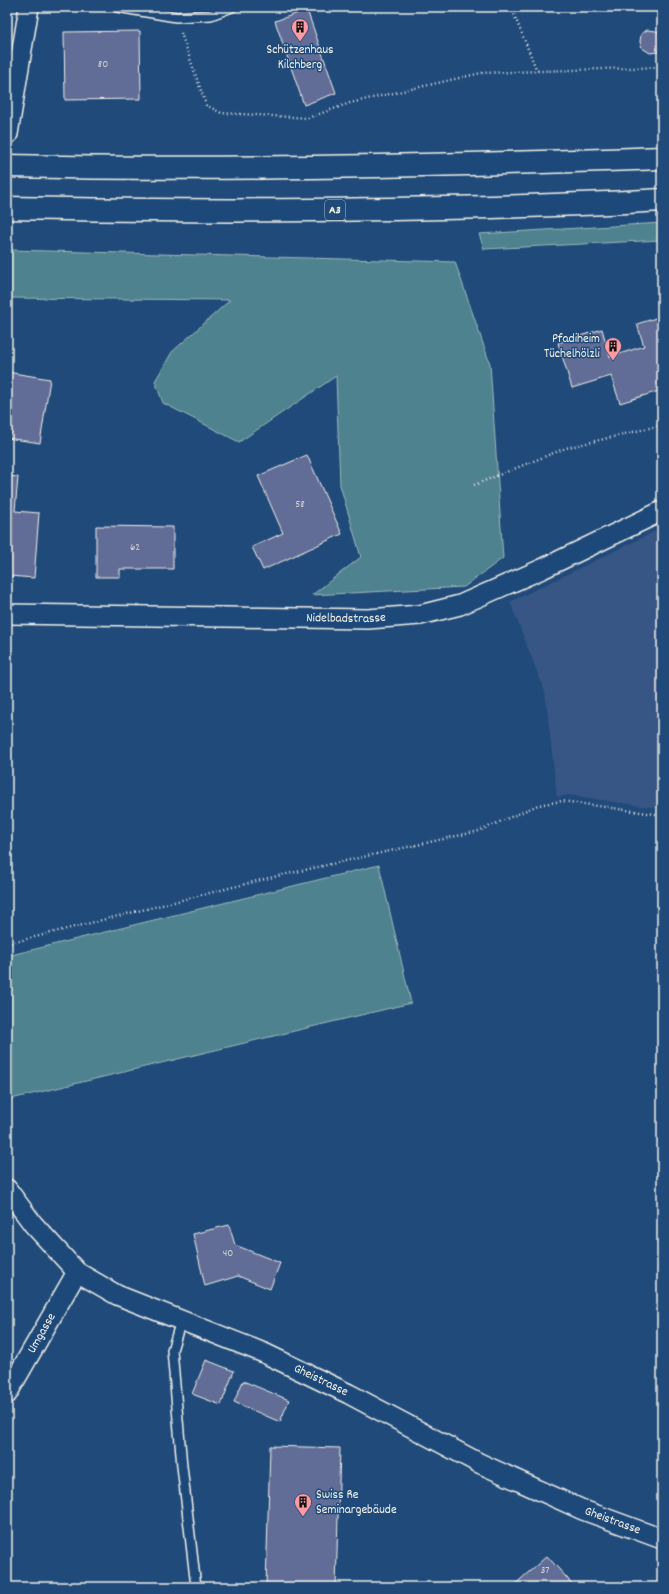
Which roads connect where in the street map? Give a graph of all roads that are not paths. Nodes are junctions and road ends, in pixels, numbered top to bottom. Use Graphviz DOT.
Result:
graph roads {
  1 [pos="29,7"];
  2 [pos="116,7"];
  3 [pos="232,7"];
  4 [pos="8,134"];
  5 [pos="662,158"];
  6 [pos="7,166"];
  7 [pos="662,200"];
  8 [pos="7,208"];
  9 [pos="662,511"];
  10 [pos="7,614"];
  11 [pos="7,1189"];
  12 [pos="76,1272"];
  13 [pos="181,1321"];
  14 [pos="7,1394"];
  15 [pos="662,1539"];
  16 [pos="196,1587"];
  1 -- 4 [label="street"];
  2 -- 3 [label="lane"];
  5 -- 6 [label="highway"];
  7 -- 8 [label="highway, A3"];
  9 -- 10 [label="street, Nidelbadstrasse"];
  11 -- 12 [label="street, Gheistrasse"];
  12 -- 13 [label="street, Gheistrasse"];
  12 -- 14 [label="street, Umgasse"];
  13 -- 15 [label="street, Gheistrasse"];
  13 -- 16 [label="lane"];
}
